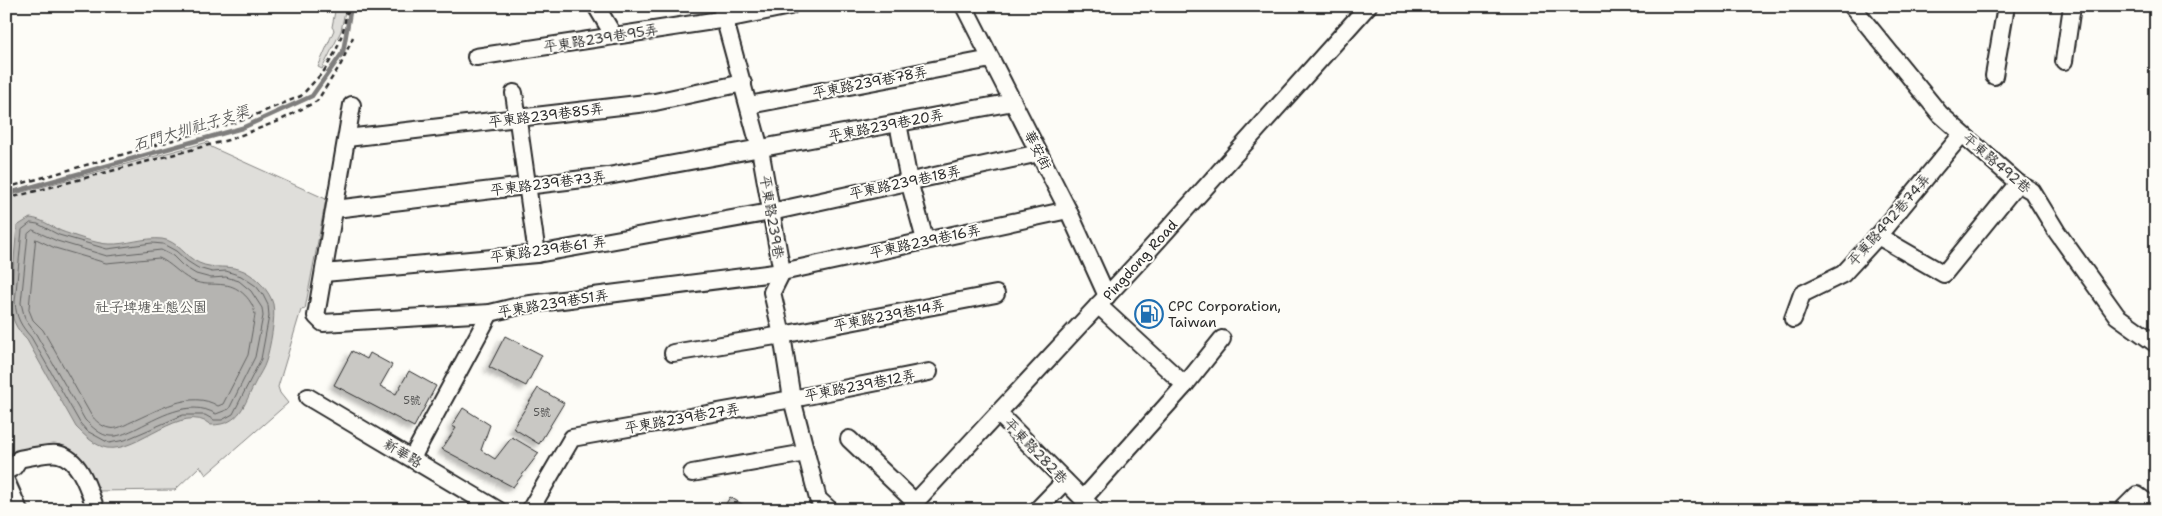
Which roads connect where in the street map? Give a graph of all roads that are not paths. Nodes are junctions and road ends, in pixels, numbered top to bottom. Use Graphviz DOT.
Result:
graph roads {
  1 [pos="596,6"];
  2 [pos="790,6"];
  3 [pos="964,6"];
  4 [pos="1368,6"];
  5 [pos="1852,6"];
  6 [pos="2006,6"];
  7 [pos="2072,6"];
  8 [pos="723,13"];
  9 [pos="614,36"];
  10 [pos="476,57"];
  11 [pos="991,59"];
  12 [pos="2064,61"];
  13 [pos="1994,76"];
  14 [pos="743,83"];
  15 [pos="514,93"];
  16 [pos="1013,102"];
  17 [pos="352,105"];
  18 [pos="749,105"];
  19 [pos="518,118"];
  20 [pos="898,123"];
  21 [pos="1962,134"];
  22 [pos="347,138"];
  23 [pos="760,149"];
  24 [pos="1039,153"];
  25 [pos="909,181"];
  26 [pos="2018,183"];
  27 [pos="528,186"];
  28 [pos="335,209"];
  29 [pos="1068,210"];
  30 [pos="771,212"];
  31 [pos="1878,236"];
  32 [pos="925,240"];
  33 [pos="537,254"];
  34 [pos="782,272"];
  35 [pos="324,273"];
  36 [pos="996,294"];
  37 [pos="1103,300"];
  38 [pos="490,313"];
  39 [pos="1793,319"];
  40 [pos="782,335"];
  41 [pos="1222,339"];
  42 [pos="2156,344"];
  43 [pos="673,353"];
  44 [pos="929,372"];
  45 [pos="1185,385"];
  46 [pos="308,397"];
  47 [pos="792,399"];
  48 [pos="999,414"];
  49 [pos="849,438"];
  50 [pos="806,453"];
  51 [pos="412,458"];
  52 [pos="6,471"];
  53 [pos="692,473"];
  54 [pos="6,481"];
  55 [pos="1065,481"];
  56 [pos="1088,504"];
  57 [pos="911,506"];
  58 [pos="19,510"];
  59 [pos="96,510"];
  60 [pos="498,510"];
  61 [pos="530,510"];
  62 [pos="830,510"];
  63 [pos="1037,510"];
  64 [pos="2122,510"];
  65 [pos="2156,510"];
  1 -- 9 [label="street"];
  2 -- 8 [label="street, 平東路239巷95弄"];
  3 -- 11 [label="street, 華安街"];
  4 -- 37 [label="street, Pingdong Road"];
  5 -- 21 [label="street, 平東路492巷"];
  6 -- 13 [label="street"];
  7 -- 12 [label="street"];
  8 -- 9 [label="street, 平東路239巷95弄"];
  8 -- 14 [label="street, 平東路239巷"];
  9 -- 10 [label="street, 平東路239巷95弄"];
  11 -- 16 [label="street, 華安街"];
  11 -- 18 [label="street, 平東路239巷78弄"];
  14 -- 18 [label="street, 平東路239巷"];
  14 -- 19 [label="street, 平東路239巷85弄"];
  15 -- 19 [label="street"];
  16 -- 20 [label="street, 平東路239巷20弄"];
  16 -- 24 [label="street, 華安街"];
  17 -- 22 [label="street"];
  18 -- 23 [label="street, 平東路239巷"];
  19 -- 22 [label="street, 平東路239巷85弄"];
  19 -- 27 [label="street"];
  20 -- 23 [label="street, 平東路239巷20弄"];
  20 -- 25 [label="street"];
  21 -- 26 [label="street, 平東路492巷"];
  21 -- 31 [label="street, 平東路492巷74弄"];
  22 -- 28 [label="street"];
  23 -- 27 [label="street, 平東路239巷73弄"];
  23 -- 30 [label="street, 平東路239巷"];
  24 -- 25 [label="street, 平東路239巷18弄"];
  24 -- 29 [label="street, 華安街"];
  25 -- 30 [label="street, 平東路239巷18弄"];
  25 -- 32 [label="street"];
  26 -- 31 [label="street"];
  26 -- 42 [label="street, 平東路492巷"];
  27 -- 28 [label="street, 平東路239巷73弄"];
  27 -- 33 [label="street"];
  28 -- 35 [label="street"];
  29 -- 32 [label="street, 平東路239巷16弄"];
  29 -- 37 [label="street, 華安街"];
  30 -- 33 [label="street, 平東路239巷61 弄"];
  30 -- 34 [label="street, 平東路239巷"];
  31 -- 39 [label="street, 平東路492巷74弄"];
  32 -- 34 [label="street, 平東路239巷16弄"];
  33 -- 35 [label="street, 平東路239巷61 弄"];
  34 -- 38 [label="street, 平東路239巷51弄"];
  34 -- 40 [label="street, 平東路239巷"];
  35 -- 38 [label="street, 平東路239巷51弄"];
  36 -- 40 [label="street, 平東路239巷14弄"];
  37 -- 45 [label="street"];
  37 -- 48 [label="street, Pingdong Road"];
  38 -- 51 [label="street"];
  40 -- 43 [label="street, 平東路239巷14弄"];
  40 -- 47 [label="street, 平東路239巷"];
  41 -- 45 [label="street"];
  44 -- 47 [label="street, 平東路239巷12弄"];
  45 -- 56 [label="street"];
  46 -- 51 [label="street, 新華路"];
  47 -- 50 [label="street, 平東路239巷"];
  47 -- 61 [label="street, 平東路239巷27弄"];
  48 -- 55 [label="street, 平東路282巷"];
  48 -- 57 [label="street, Pingdong Road"];
  49 -- 57 [label="street"];
  50 -- 53 [label="street"];
  50 -- 62 [label="street, 平東路239巷"];
  51 -- 60 [label="street, 新華路"];
  52 -- 59 [label="street"];
  54 -- 58 [label="street"];
  55 -- 56 [label="street, 平東路282巷"];
  55 -- 63 [label="street"];
  64 -- 65 [label="street"];
}
